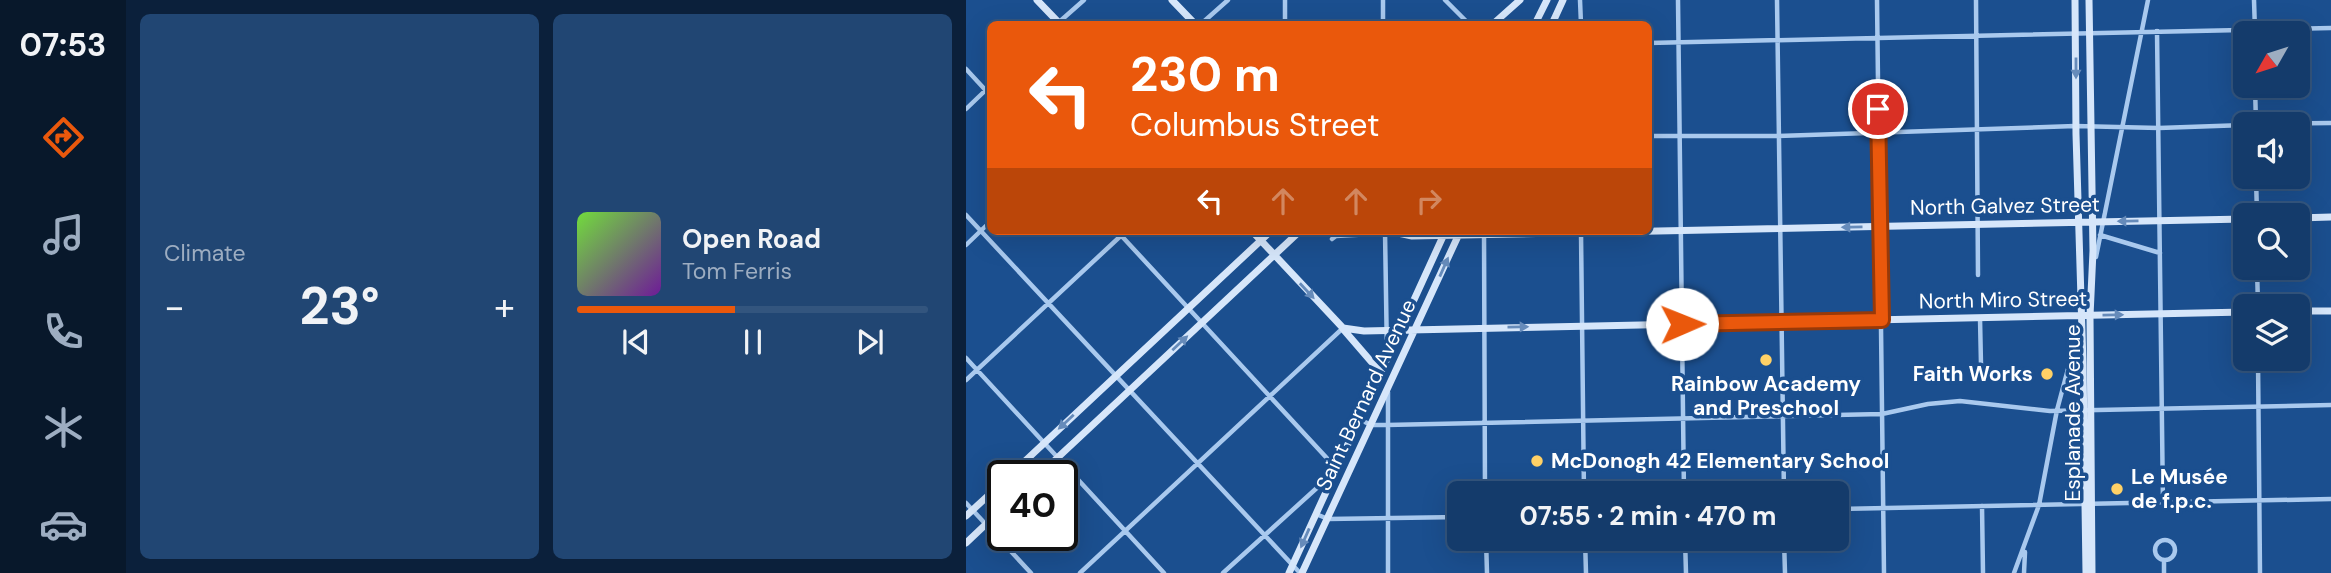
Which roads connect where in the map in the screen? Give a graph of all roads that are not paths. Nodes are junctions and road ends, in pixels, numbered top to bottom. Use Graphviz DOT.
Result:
graph roads {
  1 [pos="1037,0"];
  2 [pos="1084,0"];
  3 [pos="1172,0"];
  4 [pos="1228,0"];
  5 [pos="1285,0"];
  6 [pos="1383,0"];
  7 [pos="1445,0"];
  8 [pos="1520,0"];
  9 [pos="1548,0"];
  10 [pos="1580,0"];
  11 [pos="1678,0"];
  12 [pos="1777,0"];
  13 [pos="1877,0"];
  14 [pos="1976,0"];
  15 [pos="2075,0"];
  16 [pos="2089,0"];
  17 [pos="2148,0"];
  18 [pos="2255,0"];
  19 [pos="1562,2"];
  20 [pos="1055,21"];
  21 [pos="1061,21"];
  22 [pos="1192,21"];
  23 [pos="1204,21"];
  24 [pos="1285,21"];
  25 [pos="1383,21"];
  26 [pos="1466,21"];
  27 [pos="1496,21"];
  28 [pos="1537,21"];
  29 [pos="1552,21"];
  30 [pos="1581,21"];
  31 [pos="2255,21"];
  32 [pos="2331,28"];
  33 [pos="2310,29"];
  34 [pos="2141,31"];
  35 [pos="2157,31"];
  36 [pos="2090,32"];
  37 [pos="2233,32"];
  38 [pos="2076,33"];
  39 [pos="1977,34"];
  40 [pos="1878,38"];
  41 [pos="1777,39"];
  42 [pos="1652,43"];
  43 [pos="1679,43"];
  44 [pos="966,69"];
  45 [pos="987,87"];
  46 [pos="987,89"];
  47 [pos="966,109"];
  48 [pos="2310,123"];
  49 [pos="2331,123"];
  50 [pos="2233,125"];
  51 [pos="2075,126"];
  52 [pos="2090,126"];
  53 [pos="2121,128"];
  54 [pos="2159,128"];
  55 [pos="1975,129"];
  56 [pos="1879,133"];
  57 [pos="1681,135"];
  58 [pos="1652,136"];
  59 [pos="1778,136"];
  60 [pos="966,215"];
  61 [pos="2331,217"];
  62 [pos="2310,218"];
  63 [pos="2233,219"];
  64 [pos="2160,221"];
  65 [pos="2078,222"];
  66 [pos="2092,222"];
  67 [pos="2103,222"];
  68 [pos="987,225"];
  69 [pos="1977,225"];
  70 [pos="1880,227"];
  71 [pos="1780,229"];
  72 [pos="981,231"];
  73 [pos="1652,231"];
  74 [pos="1681,231"];
  75 [pos="1117,235"];
  76 [pos="1121,235"];
  77 [pos="1256,235"];
  78 [pos="1267,235"];
  79 [pos="1296,235"];
  80 [pos="1354,235"];
  81 [pos="1385,235"];
  82 [pos="1444,235"];
  83 [pos="1458,235"];
  84 [pos="1484,235"];
  85 [pos="1581,235"];
  86 [pos="2101,235"];
  87 [pos="1332,239"];
  88 [pos="1261,241"];
  89 [pos="966,245"];
  90 [pos="2160,253"];
  91 [pos="1274,255"];
  92 [pos="2093,271"];
  93 [pos="1978,275"];
  94 [pos="1048,303"];
  95 [pos="1189,308"];
  96 [pos="2310,311"];
  97 [pos="2331,311"];
  98 [pos="2233,312"];
  99 [pos="2161,314"];
  100 [pos="2090,316"];
  101 [pos="1980,318"];
  102 [pos="2080,318"];
  103 [pos="1882,320"];
  104 [pos="1781,322"];
  105 [pos="1202,323"];
  106 [pos="1682,324"];
  107 [pos="1583,326"];
  108 [pos="1343,328"];
  109 [pos="1484,328"];
  110 [pos="1387,330"];
  111 [pos="1401,330"];
  112 [pos="1416,330"];
  113 [pos="966,358"];
  114 [pos="1387,359"];
  115 [pos="1981,365"];
  116 [pos="977,370"];
  117 [pos="2258,371"];
  118 [pos="1381,373"];
  119 [pos="1116,375"];
  120 [pos="966,380"];
  121 [pos="1388,387"];
  122 [pos="1130,390"];
  123 [pos="1270,396"];
  124 [pos="2331,405"];
  125 [pos="2259,407"];
  126 [pos="2162,408"];
  127 [pos="2057,410"];
  128 [pos="2088,410"];
  129 [pos="1882,414"];
  130 [pos="1783,415"];
  131 [pos="1683,418"];
  132 [pos="1359,419"];
  133 [pos="1584,420"];
  134 [pos="1484,423"];
  135 [pos="1371,425"];
  136 [pos="1387,425"];
  137 [pos="1044,443"];
  138 [pos="1058,457"];
  139 [pos="1026,460"];
  140 [pos="1055,460"];
  141 [pos="1198,463"];
  142 [pos="1336,468"];
  143 [pos="1332,479"];
  144 [pos="1485,481"];
  145 [pos="1584,481"];
  146 [pos="1684,481"];
  147 [pos="1784,481"];
  148 [pos="987,496"];
  149 [pos="2331,499"];
  150 [pos="2260,501"];
  151 [pos="966,503"];
  152 [pos="2088,504"];
  153 [pos="2163,504"];
  154 [pos="2039,505"];
  155 [pos="1982,506"];
  156 [pos="1884,508"];
  157 [pos="1849,509"];
  158 [pos="969,513"];
  159 [pos="1316,514"];
  160 [pos="1447,517"];
  161 [pos="1388,518"];
  162 [pos="1328,519"];
  163 [pos="986,524"];
  164 [pos="1124,531"];
  165 [pos="1265,535"];
  166 [pos="966,543"];
  167 [pos="2024,548"];
  168 [pos="1486,551"];
  169 [pos="1586,551"];
  170 [pos="1685,551"];
  171 [pos="1784,551"];
  172 [pos="2164,560"];
  173 [pos="1291,569"];
  174 [pos="1031,573"];
  175 [pos="1080,573"];
  176 [pos="1164,573"];
  177 [pos="1223,573"];
  178 [pos="1301,573"];
  179 [pos="1388,573"];
  180 [pos="1487,573"];
  181 [pos="1586,573"];
  182 [pos="1686,573"];
  183 [pos="1785,573"];
  184 [pos="1884,573"];
  185 [pos="1983,573"];
  186 [pos="2014,573"];
  187 [pos="2024,573"];
  188 [pos="2086,573"];
  189 [pos="2092,573"];
  190 [pos="2164,573"];
  191 [pos="2260,573"];
  1 -- 20 [label="street"];
  2 -- 21 [label="street"];
  3 -- 22 [label="street"];
  4 -- 23 [label="street"];
  5 -- 24 [label="street"];
  6 -- 25 [label="street"];
  7 -- 26 [label="street"];
  8 -- 27 [label="street"];
  9 -- 28 [label="street"];
  10 -- 30 [label="street"];
  11 -- 43 [label="street"];
  12 -- 41 [label="street"];
  13 -- 40 [label="street"];
  14 -- 39 [label="street"];
  15 -- 38 [label="street, Esplanade Avenue"];
  16 -- 36 [label="street, Esplanade Avenue"];
  17 -- 34 [label="street"];
  18 -- 31 [label="street"];
  19 -- 29 [label="street"];
  32 -- 33 [label="street"];
  34 -- 35 [label="street"];
  34 -- 36 [label="street"];
  34 -- 53 [label="street"];
  35 -- 37 [label="street"];
  35 -- 54 [label="street"];
  36 -- 38 [label="street"];
  36 -- 52 [label="street, Esplanade Avenue"];
  38 -- 39 [label="street"];
  38 -- 51 [label="street, Esplanade Avenue, one-way"];
  39 -- 40 [label="street"];
  39 -- 55 [label="street"];
  40 -- 41 [label="street"];
  40 -- 56 [label="street"];
  41 -- 43 [label="street"];
  41 -- 59 [label="street"];
  42 -- 43 [label="street"];
  43 -- 57 [label="street"];
  44 -- 45 [label="street"];
  46 -- 47 [label="street"];
  48 -- 49 [label="street"];
  50 -- 54 [label="street"];
  51 -- 52 [label="street"];
  51 -- 55 [label="street"];
  51 -- 65 [label="street, Esplanade Avenue"];
  52 -- 53 [label="street"];
  52 -- 66 [label="street, Esplanade Avenue"];
  53 -- 54 [label="street"];
  53 -- 67 [label="street"];
  54 -- 64 [label="street"];
  55 -- 56 [label="street"];
  55 -- 69 [label="street"];
  56 -- 59 [label="street"];
  56 -- 70 [label="street"];
  57 -- 58 [label="street"];
  57 -- 59 [label="street"];
  57 -- 74 [label="street"];
  59 -- 71 [label="street"];
  60 -- 72 [label="street"];
  61 -- 62 [label="street"];
  63 -- 64 [label="street, North Galvez Street"];
  64 -- 67 [label="street, North Galvez Street, one-way"];
  64 -- 90 [label="street"];
  65 -- 66 [label="street, North Galvez Street"];
  65 -- 69 [label="street, North Galvez Street"];
  65 -- 102 [label="street, Esplanade Avenue"];
  66 -- 67 [label="street, North Galvez Street"];
  66 -- 92 [label="street, Esplanade Avenue"];
  67 -- 86 [label="street"];
  68 -- 72 [label="street"];
  69 -- 70 [label="street, North Galvez Street"];
  69 -- 93 [label="street"];
  70 -- 71 [label="street, North Galvez Street, one-way"];
  70 -- 103 [label="street"];
  71 -- 74 [label="street, North Galvez Street"];
  71 -- 104 [label="street"];
  72 -- 89 [label="street"];
  72 -- 94 [label="street"];
  73 -- 74 [label="street, North Galvez Street"];
  74 -- 106 [label="street"];
  75 -- 94 [label="street"];
  76 -- 95 [label="street"];
  77 -- 88 [label="street"];
  78 -- 88 [label="street"];
  79 -- 91 [label="street"];
  80 -- 87 [label="street"];
  81 -- 110 [label="street"];
  82 -- 111 [label="street, Saint Bernard Avenue"];
  112 -- 83 [label="street, Saint Bernard Avenue, one-way"];
  84 -- 109 [label="street"];
  85 -- 107 [label="street"];
  86 -- 90 [label="street"];
  86 -- 92 [label="street"];
  88 -- 91 [label="street"];
  88 -- 95 [label="street"];
  90 -- 99 [label="street"];
  91 -- 105 [label="street"];
  91 -- 108 [label="street, one-way"];
  92 -- 100 [label="street, Esplanade Avenue"];
  94 -- 116 [label="street"];
  94 -- 119 [label="street"];
  95 -- 105 [label="street"];
  95 -- 119 [label="street"];
  96 -- 97 [label="street"];
  98 -- 99 [label="street, North Miro Street"];
  100 -- 99 [label="street, North Miro Street, one-way"];
  99 -- 126 [label="street"];
  100 -- 102 [label="street, North Miro Street"];
  100 -- 128 [label="street, Esplanade Avenue"];
  101 -- 102 [label="street, North Miro Street"];
  101 -- 103 [label="street, North Miro Street"];
  101 -- 115 [label="street"];
  102 -- 127 [label="street"];
  102 -- 128 [label="street, Esplanade Avenue"];
  103 -- 104 [label="street, North Miro Street"];
  103 -- 129 [label="street"];
  104 -- 106 [label="street, North Miro Street"];
  104 -- 130 [label="street"];
  122 -- 105 [label="street, one-way"];
  105 -- 123 [label="street"];
  106 -- 107 [label="street, North Miro Street"];
  106 -- 131 [label="street"];
  109 -- 107 [label="street, North Miro Street, one-way"];
  107 -- 133 [label="street"];
  108 -- 110 [label="street, North Miro Street"];
  108 -- 118 [label="street"];
  108 -- 123 [label="street"];
  109 -- 112 [label="street, North Miro Street"];
  109 -- 134 [label="street"];
  110 -- 111 [label="street, North Miro Street"];
  110 -- 114 [label="street"];
  111 -- 112 [label="street, North Miro Street"];
  111 -- 114 [label="street, Saint Bernard Avenue"];
  112 -- 121 [label="street, Saint Bernard Avenue"];
  113 -- 116 [label="street"];
  114 -- 118 [label="street, Saint Bernard Avenue"];
  116 -- 120 [label="street"];
  116 -- 137 [label="street"];
  117 -- 125 [label="street"];
  118 -- 132 [label="street, Saint Bernard Avenue"];
  119 -- 122 [label="street"];
  119 -- 137 [label="street, one-way"];
  121 -- 135 [label="street, Saint Bernard Avenue"];
  121 -- 136 [label="street"];
  122 -- 138 [label="street"];
  122 -- 141 [label="street"];
  123 -- 141 [label="street"];
  123 -- 142 [label="street"];
  124 -- 125 [label="street"];
  125 -- 126 [label="street"];
  125 -- 150 [label="street"];
  126 -- 128 [label="street"];
  126 -- 153 [label="street"];
  127 -- 128 [label="street"];
  127 -- 129 [label="street"];
  127 -- 154 [label="street"];
  128 -- 152 [label="street, Esplanade Avenue"];
  129 -- 130 [label="street"];
  129 -- 156 [label="street"];
  130 -- 131 [label="street"];
  130 -- 147 [label="street"];
  131 -- 133 [label="street"];
  131 -- 146 [label="street"];
  132 -- 135 [label="street"];
  132 -- 142 [label="street, Saint Bernard Avenue"];
  133 -- 134 [label="street"];
  133 -- 145 [label="street"];
  134 -- 136 [label="street"];
  134 -- 144 [label="street"];
  135 -- 136 [label="street"];
  135 -- 162 [label="street, Saint Bernard Avenue"];
  136 -- 161 [label="street"];
  137 -- 138 [label="street"];
  137 -- 139 [label="street"];
  138 -- 140 [label="street"];
  138 -- 164 [label="street"];
  141 -- 164 [label="street"];
  141 -- 165 [label="street"];
  142 -- 143 [label="street, Saint Bernard Avenue"];
  143 -- 159 [label="street, Saint Bernard Avenue"];
  143 -- 165 [label="street"];
  148 -- 158 [label="street"];
  149 -- 150 [label="street"];
  150 -- 153 [label="street"];
  150 -- 191 [label="street"];
  151 -- 158 [label="street"];
  152 -- 153 [label="street"];
  152 -- 154 [label="street"];
  152 -- 188 [label="street, Esplanade Avenue"];
  152 -- 189 [label="street, Esplanade Avenue"];
  154 -- 155 [label="street"];
  154 -- 167 [label="street"];
  155 -- 156 [label="street"];
  155 -- 185 [label="street"];
  156 -- 157 [label="street"];
  156 -- 184 [label="street"];
  158 -- 163 [label="street"];
  159 -- 162 [label="street"];
  159 -- 173 [label="street, Saint Bernard Avenue, one-way"];
  160 -- 161 [label="street"];
  161 -- 162 [label="street"];
  161 -- 179 [label="street"];
  162 -- 178 [label="street, Saint Bernard Avenue"];
  163 -- 166 [label="street"];
  163 -- 174 [label="street"];
  164 -- 175 [label="street"];
  164 -- 176 [label="street"];
  165 -- 173 [label="street"];
  165 -- 177 [label="street"];
  167 -- 186 [label="street"];
  167 -- 187 [label="street"];
  168 -- 180 [label="street"];
  169 -- 181 [label="street"];
  170 -- 182 [label="street"];
  171 -- 183 [label="street"];
  172 -- 172 [label="street"];
  172 -- 190 [label="street"];
  173 -- 178 [label="street"];
}
